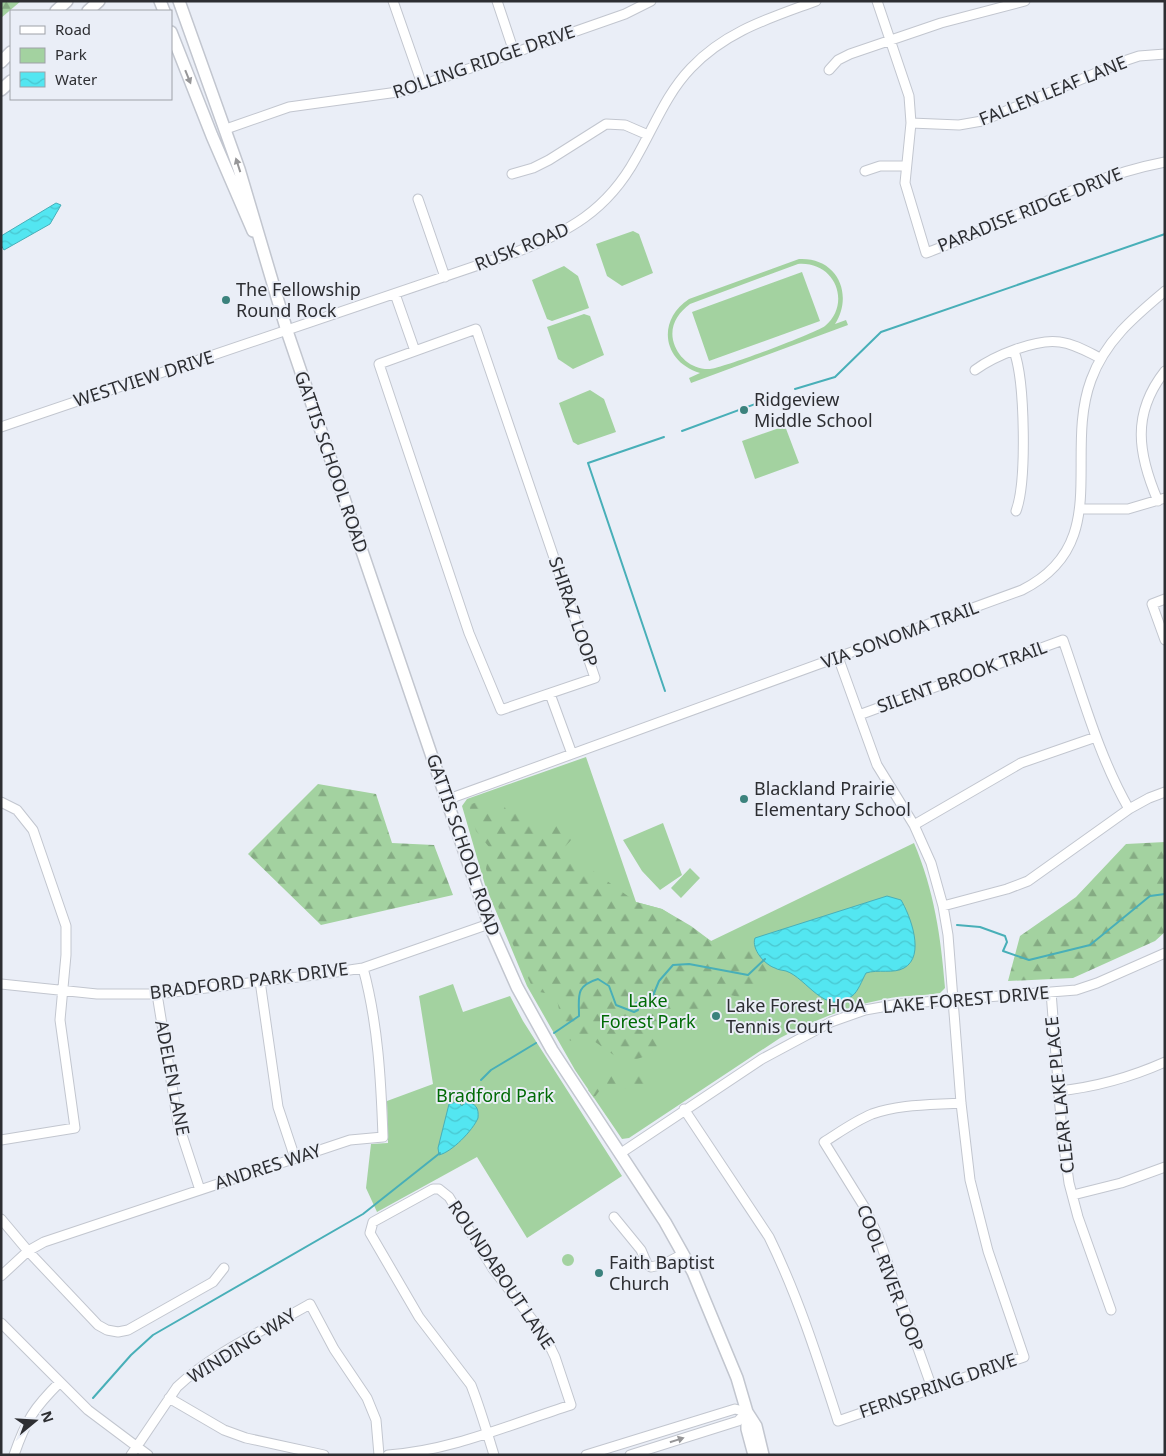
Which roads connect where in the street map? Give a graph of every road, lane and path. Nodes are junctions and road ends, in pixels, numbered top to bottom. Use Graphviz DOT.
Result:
graph roads {
  1 [pos="66,1"];
  2 [pos="99,1"];
  3 [pos="179,1"];
  4 [pos="393,1"];
  5 [pos="497,1"];
  6 [pos="651,1"];
  7 [pos="816,1"];
  8 [pos="877,1"];
  9 [pos="1025,1"];
  10 [pos="57,10"];
  11 [pos="89,10"];
  12 [pos="172,34"];
  13 [pos="890,40"];
  14 [pos="514,52"];
  15 [pos="10,53"];
  16 [pos="1165,54"];
  17 [pos="1,62"];
  18 [pos="829,70"];
  19 [pos="422,84"];
  20 [pos="911,123"];
  21 [pos="226,129"];
  22 [pos="648,134"];
  23 [pos="1165,162"];
  24 [pos="905,166"];
  25 [pos="865,171"];
  26 [pos="512,174"];
  27 [pos="418,199"];
  28 [pos="259,242"];
  29 [pos="445,277"];
  30 [pos="1165,291"];
  31 [pos="395,294"];
  32 [pos="287,331"];
  33 [pos="414,351"];
  34 [pos="1014,351"];
  35 [pos="1100,358"];
  36 [pos="975,370"];
  37 [pos="1165,371"];
  38 [pos="1,427"];
  39 [pos="1161,499"];
  40 [pos="1080,509"];
  41 [pos="1016,511"];
  42 [pos="1165,599"];
  43 [pos="1165,640"];
  44 [pos="838,657"];
  45 [pos="550,694"];
  46 [pos="859,715"];
  47 [pos="1096,737"];
  48 [pos="572,754"];
  49 [pos="1165,792"];
  50 [pos="446,800"];
  51 [pos="1,802"];
  52 [pos="1129,809"];
  53 [pos="914,825"];
  54 [pos="943,906"];
  55 [pos="489,924"];
  56 [pos="1165,953"];
  57 [pos="363,968"];
  58 [pos="260,981"];
  59 [pos="1,984"];
  60 [pos="63,990"];
  61 [pos="1051,992"];
  62 [pos="158,994"];
  63 [pos="954,1000"];
  64 [pos="1165,1062"];
  65 [pos="1058,1091"];
  66 [pos="961,1103"];
  67 [pos="684,1109"];
  68 [pos="1,1140"];
  69 [pos="620,1153"];
  70 [pos="294,1158"];
  71 [pos="1164,1169"];
  72 [pos="200,1190"];
  73 [pos="1072,1195"];
  74 [pos="614,1217"];
  75 [pos="1,1219"];
  76 [pos="28,1252"];
  77 [pos="683,1254"];
  78 [pos="224,1268"];
  79 [pos="1,1276"];
  80 [pos="1110,1310"];
  81 [pos="1,1323"];
  82 [pos="60,1382"];
  83 [pos="932,1388"];
  84 [pos="169,1398"];
  85 [pos="747,1412"];
  86 [pos="487,1432"];
  87 [pos="642,1437"];
  88 [pos="134,1451"];
  89 [pos="645,1451"];
  90 [pos="589,1454"];
  91 [pos="14,1455"];
  92 [pos="148,1455"];
  93 [pos="324,1455"];
  94 [pos="378,1455"];
  95 [pos="388,1455"];
  96 [pos="494,1455"];
  97 [pos="630,1455"];
  98 [pos="754,1455"];
  99 [pos="763,1455"];
  1 -- 10 [label="main road"];
  2 -- 11 [label="main road"];
  3 -- 21 [label="main road, GATTIS SCHOOL ROAD"];
  4 -- 19 [label="street"];
  5 -- 14 [label="street"];
  6 -- 14 [label="street, ROLLING RIDGE DRIVE"];
  7 -- 22 [label="street, RUSK ROAD"];
  8 -- 13 [label="street"];
  9 -- 13 [label="street"];
  12 -- 28 [label="main road, GATTIS SCHOOL ROAD, one-way"];
  13 -- 18 [label="street"];
  13 -- 20 [label="street"];
  14 -- 19 [label="street, ROLLING RIDGE DRIVE"];
  15 -- 17 [label="main road"];
  16 -- 20 [label="street, FALLEN LEAF LANE"];
  19 -- 21 [label="street, ROLLING RIDGE DRIVE"];
  20 -- 24 [label="street"];
  28 -- 21 [label="main road, GATTIS SCHOOL ROAD, one-way"];
  22 -- 26 [label="street"];
  22 -- 29 [label="street, RUSK ROAD"];
  23 -- 24 [label="street, PARADISE RIDGE DRIVE"];
  24 -- 25 [label="street"];
  27 -- 29 [label="street"];
  28 -- 32 [label="main road, GATTIS SCHOOL ROAD"];
  29 -- 31 [label="street, RUSK ROAD"];
  30 -- 35 [label="street, VIA SONOMA TRAIL"];
  31 -- 32 [label="street, RUSK ROAD"];
  31 -- 33 [label="street"];
  32 -- 38 [label="street, WESTVIEW DRIVE"];
  32 -- 50 [label="main road, GATTIS SCHOOL ROAD"];
  33 -- 45 [label="street, SHIRAZ LOOP"];
  33 -- 45 [label="street, SHIRAZ LOOP"];
  34 -- 35 [label="street"];
  34 -- 36 [label="street"];
  34 -- 41 [label="street"];
  35 -- 40 [label="street, VIA SONOMA TRAIL"];
  37 -- 39 [label="street"];
  39 -- 40 [label="street"];
  40 -- 44 [label="street, VIA SONOMA TRAIL"];
  42 -- 43 [label="street"];
  44 -- 46 [label="street, FERNSPRING DRIVE"];
  44 -- 48 [label="street, VIA SONOMA TRAIL"];
  45 -- 48 [label="street"];
  46 -- 47 [label="street, SILENT BROOK TRAIL"];
  46 -- 53 [label="street, FERNSPRING DRIVE"];
  47 -- 52 [label="street, SILENT BROOK TRAIL"];
  47 -- 53 [label="street"];
  48 -- 50 [label="street, VIA SONOMA TRAIL"];
  49 -- 52 [label="street"];
  50 -- 55 [label="main road, GATTIS SCHOOL ROAD"];
  51 -- 60 [label="street"];
  52 -- 54 [label="street"];
  53 -- 54 [label="street, FERNSPRING DRIVE"];
  54 -- 63 [label="street, FERNSPRING DRIVE"];
  55 -- 57 [label="street, BRADFORD PARK DRIVE"];
  55 -- 69 [label="main road, GATTIS SCHOOL ROAD"];
  56 -- 61 [label="street, LAKE FOREST DRIVE"];
  57 -- 58 [label="street, BRADFORD PARK DRIVE"];
  57 -- 70 [label="street, ANDRES WAY"];
  58 -- 62 [label="street, BRADFORD PARK DRIVE"];
  58 -- 70 [label="street"];
  59 -- 60 [label="street, BRADFORD PARK DRIVE"];
  60 -- 62 [label="street, BRADFORD PARK DRIVE"];
  60 -- 68 [label="street"];
  61 -- 63 [label="street, LAKE FOREST DRIVE"];
  61 -- 65 [label="street, CLEAR LAKE PLACE"];
  62 -- 72 [label="street, ADELEN LANE"];
  63 -- 66 [label="street, FERNSPRING DRIVE"];
  63 -- 67 [label="street, LAKE FOREST DRIVE"];
  64 -- 65 [label="street"];
  65 -- 73 [label="street, CLEAR LAKE PLACE"];
  66 -- 83 [label="street, FERNSPRING DRIVE"];
  66 -- 83 [label="street, COOL RIVER LOOP"];
  67 -- 69 [label="street, LAKE FOREST DRIVE"];
  67 -- 83 [label="street, FERNSPRING DRIVE"];
  69 -- 77 [label="main road, GATTIS SCHOOL ROAD"];
  70 -- 72 [label="street, ANDRES WAY"];
  71 -- 73 [label="street"];
  72 -- 76 [label="street, ANDRES WAY"];
  73 -- 80 [label="street, CLEAR LAKE PLACE"];
  74 -- 77 [label="street"];
  75 -- 76 [label="street"];
  76 -- 78 [label="street"];
  76 -- 79 [label="street, ANDRES WAY"];
  77 -- 85 [label="main road, GATTIS SCHOOL ROAD"];
  81 -- 82 [label="street"];
  82 -- 88 [label="street"];
  82 -- 91 [label="street"];
  84 -- 88 [label="street, WINDING WAY"];
  84 -- 93 [label="street"];
  84 -- 94 [label="street, WINDING WAY"];
  85 -- 87 [label="street"];
  89 -- 85 [label="street, one-way"];
  85 -- 98 [label="main road, GATTIS SCHOOL ROAD"];
  85 -- 99 [label="main road, GATTIS SCHOOL ROAD"];
  86 -- 86 [label="street, ROUNDABOUT LANE"];
  86 -- 95 [label="street"];
  86 -- 96 [label="street, ROUNDABOUT LANE"];
  87 -- 89 [label="street"];
  87 -- 90 [label="street"];
  88 -- 92 [label="street"];
  89 -- 97 [label="street"];
}
